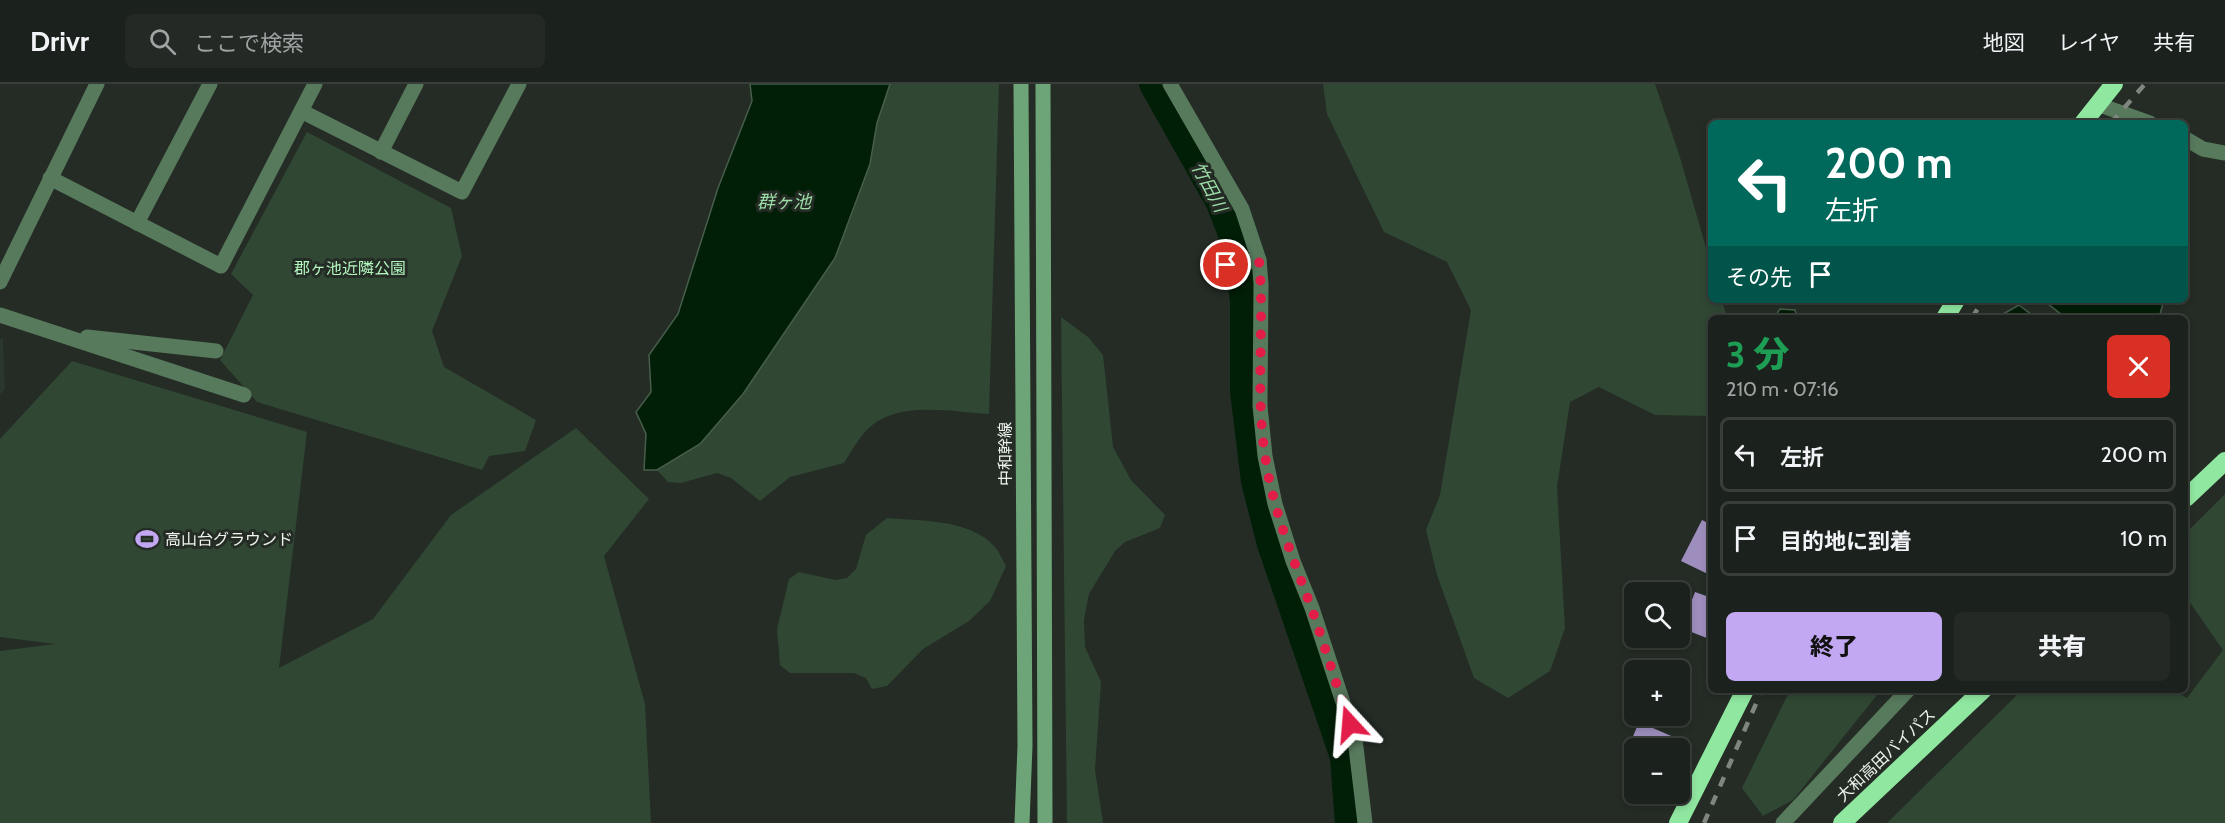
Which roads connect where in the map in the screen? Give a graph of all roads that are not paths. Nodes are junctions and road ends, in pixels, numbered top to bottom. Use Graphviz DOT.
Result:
graph roads {
  1 [pos="98,84"];
  2 [pos="210,84"];
  3 [pos="315,84"];
  4 [pos="416,84"];
  5 [pos="519,84"];
  6 [pos="1021,84"];
  7 [pos="1043,84"];
  8 [pos="1170,84"];
  9 [pos="2114,84"];
  10 [pos="2097,104"];
  11 [pos="301,111"];
  12 [pos="2085,120"];
  13 [pos="2142,120"];
  14 [pos="2188,140"];
  15 [pos="381,152"];
  16 [pos="2225,153"];
  17 [pos="50,178"];
  18 [pos="137,223"];
  19 [pos="1259,260"];
  20 [pos="1226,265"];
  21 [pos="0,282"];
  22 [pos="0,315"];
  23 [pos="56,333"];
  24 [pos="216,351"];
  25 [pos="244,395"];
  26 [pos="2225,461"];
  27 [pos="2188,496"];
  28 [pos="1744,693"];
  29 [pos="1905,693"];
  30 [pos="1980,693"];
  31 [pos="1720,743"];
  32 [pos="1022,823"];
  33 [pos="1045,823"];
  34 [pos="1365,823"];
  35 [pos="1678,823"];
  36 [pos="1687,823"];
  37 [pos="1783,823"];
  38 [pos="1842,823"];
  1 -- 17 [label="street"];
  2 -- 18 [label="street"];
  3 -- 11 [label="street"];
  4 -- 15 [label="street"];
  5 -- 15 [label="street"];
  6 -- 32 [label="main road, 中和幹線"];
  7 -- 33 [label="main road"];
  8 -- 19 [label="street"];
  9 -- 10 [label="highway"];
  10 -- 12 [label="highway"];
  10 -- 13 [label="street"];
  11 -- 15 [label="street"];
  11 -- 18 [label="street"];
  14 -- 16 [label="street"];
  17 -- 18 [label="street"];
  17 -- 21 [label="street"];
  19 -- 20 [label="street"];
  19 -- 34 [label="street"];
  22 -- 23 [label="street"];
  23 -- 24 [label="street"];
  23 -- 25 [label="street"];
  26 -- 27 [label="highway"];
  28 -- 31 [label="highway"];
  29 -- 37 [label="street"];
  30 -- 38 [label="highway, 大和高田バイパス"];
  31 -- 35 [label="highway"];
  31 -- 36 [label="highway"];
}
